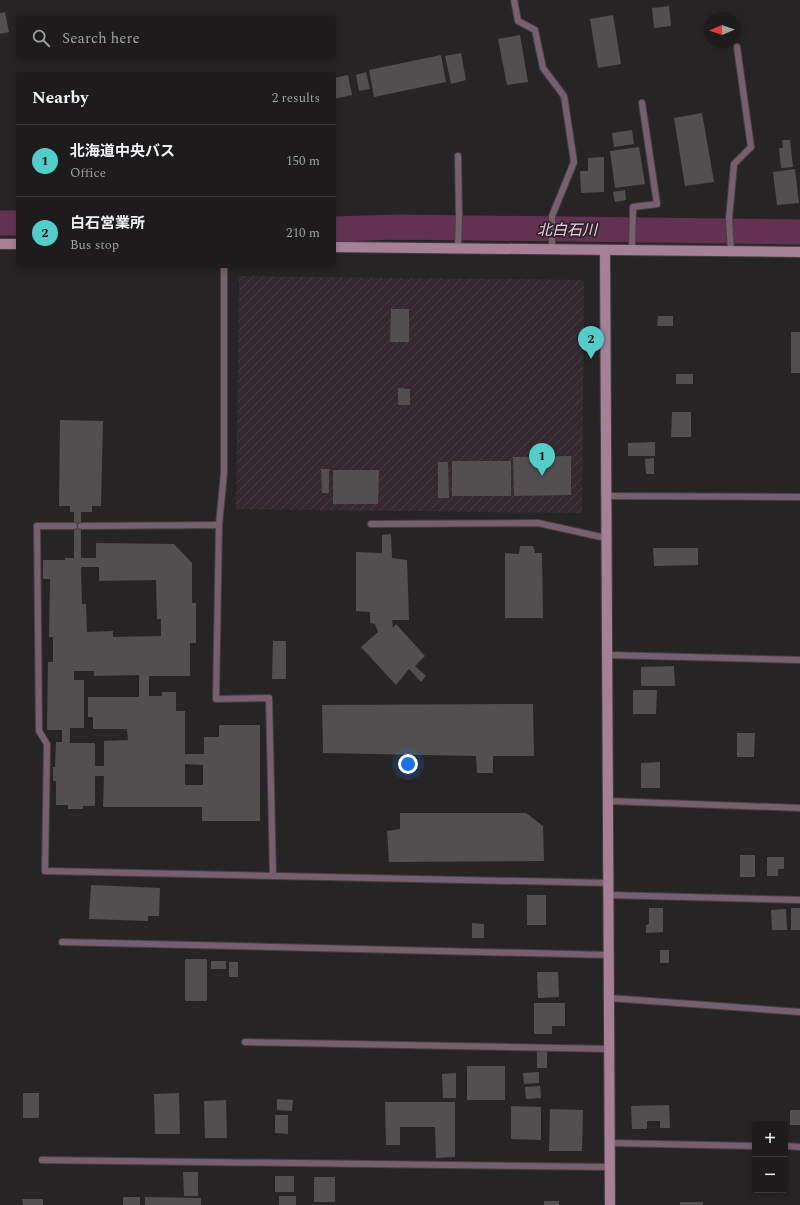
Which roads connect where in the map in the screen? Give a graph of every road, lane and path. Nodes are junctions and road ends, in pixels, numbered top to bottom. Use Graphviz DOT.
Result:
graph roads {
  1 [pos="514,0"];
  2 [pos="737,48"];
  3 [pos="642,103"];
  4 [pos="458,156"];
  5 [pos="0,244"];
  6 [pos="16,244"];
  7 [pos="459,244"];
  8 [pos="553,245"];
  9 [pos="632,246"];
  10 [pos="336,247"];
  11 [pos="730,247"];
  12 [pos="606,250"];
  13 [pos="800,252"];
  14 [pos="224,268"];
  15 [pos="606,496"];
  16 [pos="800,497"];
  17 [pos="371,524"];
  18 [pos="219,525"];
  19 [pos="74,526"];
  20 [pos="81,526"];
  21 [pos="606,538"];
  22 [pos="608,655"];
  23 [pos="800,660"];
  24 [pos="608,801"];
  25 [pos="800,808"];
  26 [pos="272,876"];
  27 [pos="608,883"];
  28 [pos="608,895"];
  29 [pos="800,900"];
  30 [pos="62,942"];
  31 [pos="608,955"];
  32 [pos="609,998"];
  33 [pos="800,1012"];
  34 [pos="245,1042"];
  35 [pos="610,1048"];
  36 [pos="610,1143"];
  37 [pos="752,1146"];
  38 [pos="788,1146"];
  39 [pos="800,1146"];
  40 [pos="42,1160"];
  41 [pos="610,1166"];
  42 [pos="610,1205"];
  1 -- 8 [label="lane"];
  2 -- 11 [label="lane"];
  3 -- 9 [label="lane"];
  4 -- 7 [label="lane"];
  5 -- 6 [label="street"];
  7 -- 8 [label="street"];
  7 -- 10 [label="street"];
  8 -- 12 [label="street"];
  9 -- 11 [label="street"];
  9 -- 12 [label="street"];
  11 -- 13 [label="street"];
  12 -- 15 [label="street"];
  14 -- 18 [label="lane"];
  15 -- 16 [label="lane"];
  15 -- 21 [label="street"];
  17 -- 21 [label="lane"];
  18 -- 20 [label="lane"];
  18 -- 26 [label="lane"];
  19 -- 26 [label="lane"];
  21 -- 22 [label="street"];
  22 -- 23 [label="lane"];
  22 -- 24 [label="street"];
  24 -- 25 [label="lane"];
  24 -- 27 [label="street"];
  26 -- 27 [label="lane"];
  27 -- 28 [label="street"];
  28 -- 29 [label="lane"];
  28 -- 31 [label="street"];
  30 -- 31 [label="lane"];
  31 -- 32 [label="street"];
  32 -- 33 [label="lane"];
  32 -- 35 [label="street"];
  34 -- 35 [label="lane"];
  35 -- 36 [label="street"];
  36 -- 37 [label="lane"];
  36 -- 41 [label="street"];
  38 -- 39 [label="lane"];
  40 -- 41 [label="lane"];
  41 -- 42 [label="street"];
}
